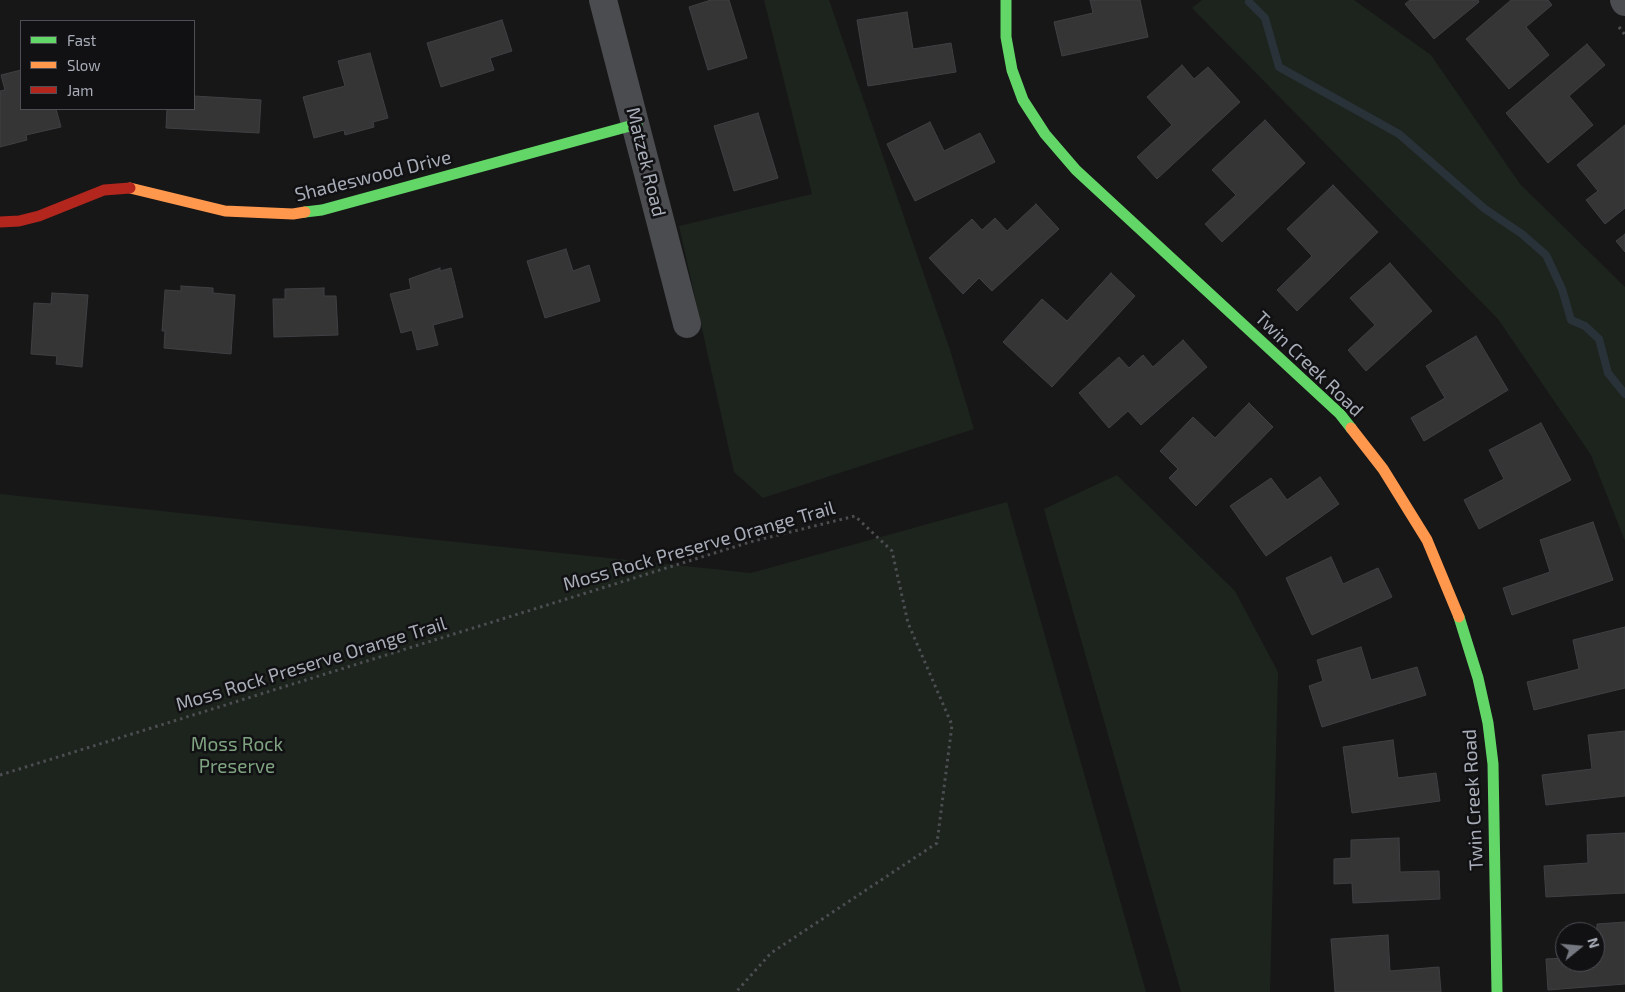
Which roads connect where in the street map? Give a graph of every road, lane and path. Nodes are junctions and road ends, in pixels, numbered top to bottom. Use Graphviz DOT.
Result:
graph roads {
  1 [pos="603,0"];
  2 [pos="1006,0"];
  3 [pos="637,124"];
  4 [pos="0,222"];
  5 [pos="686,324"];
  6 [pos="0,775"];
  7 [pos="736,992"];
  8 [pos="1497,992"];
  1 -- 3 [label="street, Matzek Road"];
  2 -- 8 [label="street, Twin Creek Road"];
  3 -- 4 [label="street, Shadeswood Drive"];
  3 -- 5 [label="street, Matzek Road"];
  6 -- 7 [label="path, Moss Rock Preserve Orange Trail"];
}
